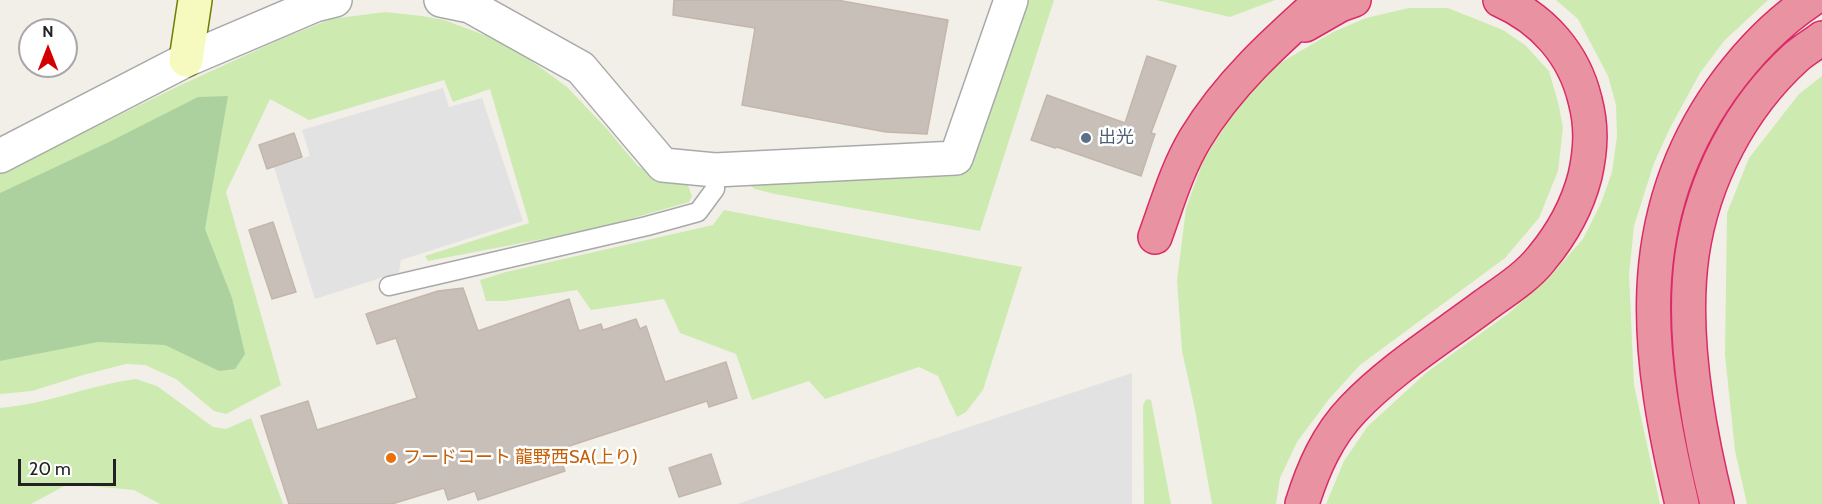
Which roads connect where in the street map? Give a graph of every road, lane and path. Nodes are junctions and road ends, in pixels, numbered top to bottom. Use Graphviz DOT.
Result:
graph roads {
  1 [pos="195,0"];
  2 [pos="335,0"];
  3 [pos="441,0"];
  4 [pos="1011,0"];
  5 [pos="1322,0"];
  6 [pos="1354,0"];
  7 [pos="1500,0"];
  8 [pos="1810,0"];
  9 [pos="1822,39"];
  10 [pos="1268,48"];
  11 [pos="186,60"];
  12 [pos="0,156"];
  13 [pos="715,170"];
  14 [pos="1155,237"];
  15 [pos="389,286"];
  16 [pos="1302,504"];
  17 [pos="1682,504"];
  18 [pos="1717,504"];
  1 -- 11 [label="street"];
  2 -- 11 [label="street"];
  3 -- 13 [label="street"];
  4 -- 13 [label="street"];
  5 -- 10 [label="highway"];
  6 -- 10 [label="highway"];
  7 -- 16 [label="highway"];
  8 -- 17 [label="highway"];
  9 -- 18 [label="highway"];
  10 -- 14 [label="highway"];
  11 -- 12 [label="street"];
  13 -- 15 [label="lane"];
}
